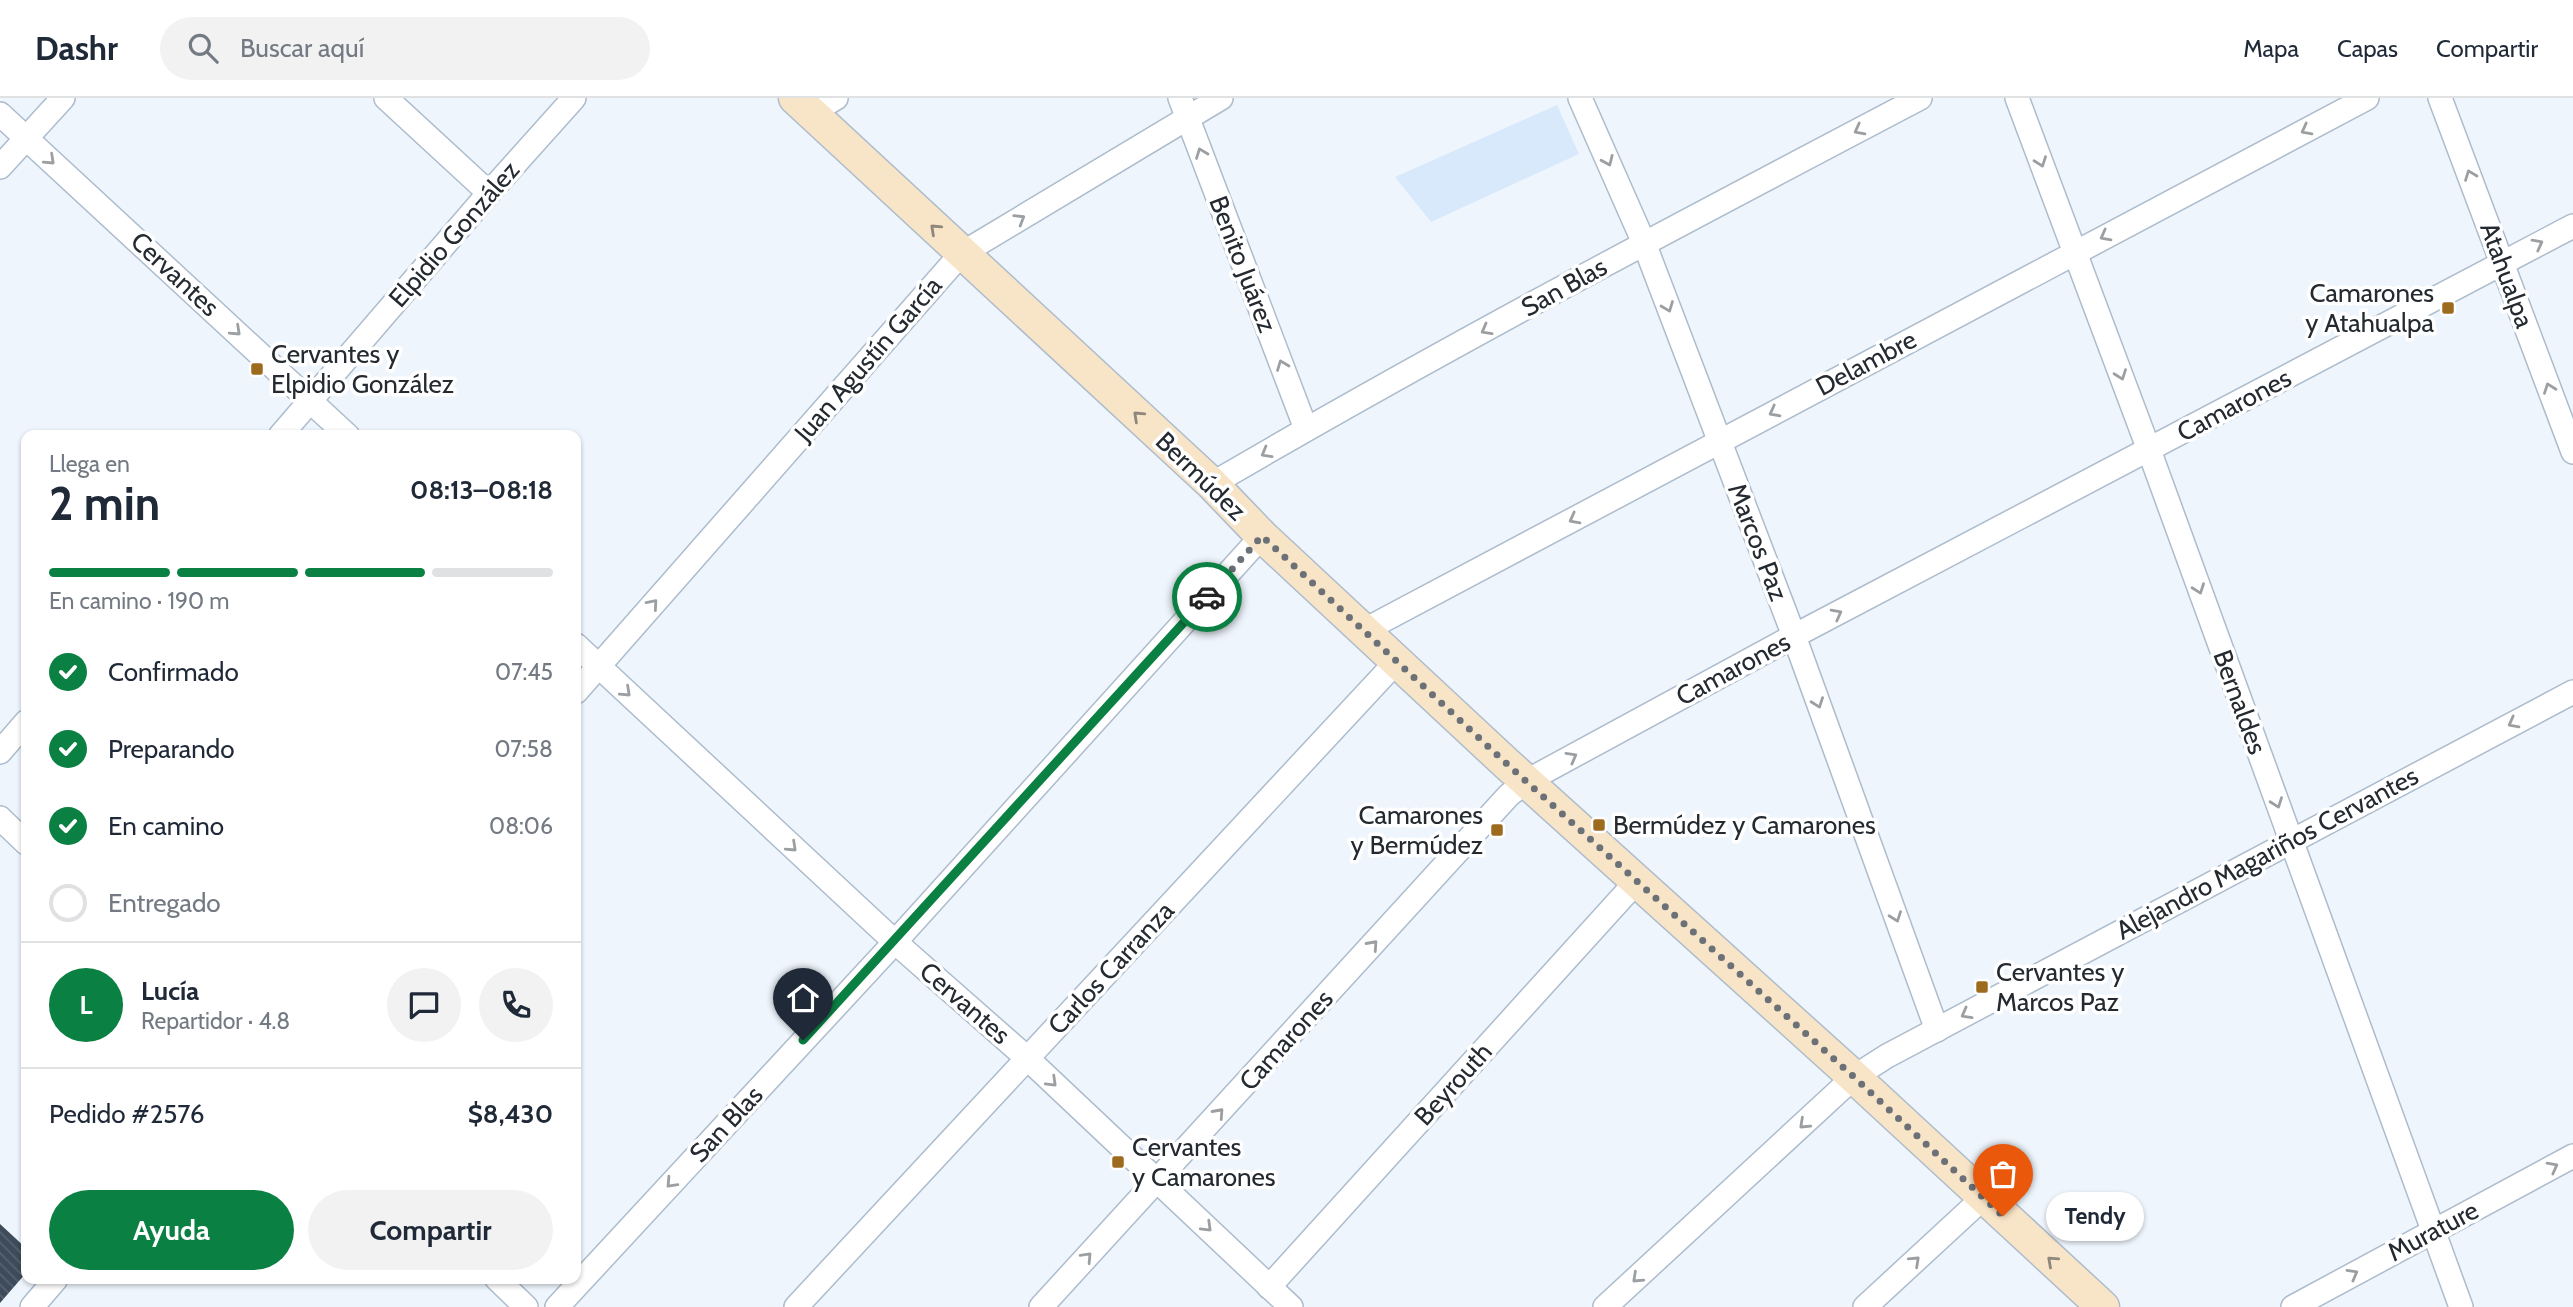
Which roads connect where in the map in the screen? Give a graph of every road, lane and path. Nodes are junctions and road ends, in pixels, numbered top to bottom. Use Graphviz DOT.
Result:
graph roads {
  1 [pos="62,98"];
  2 [pos="386,98"];
  3 [pos="574,98"];
  4 [pos="1221,98"];
  5 [pos="1580,98"];
  6 [pos="1920,98"];
  7 [pos="2017,98"];
  8 [pos="2367,98"];
  9 [pos="2440,98"];
  10 [pos="814,103"];
  11 [pos="1184,108"];
  12 [pos="0,114"];
  13 [pos="26,138"];
  14 [pos="0,167"];
  15 [pos="489,192"];
  16 [pos="2573,226"];
  17 [pos="1644,243"];
  18 [pos="2075,252"];
  19 [pos="961,254"];
  20 [pos="2504,263"];
  21 [pos="310,401"];
  22 [pos="1306,429"];
  23 [pos="285,430"];
  24 [pos="341,430"];
  25 [pos="1719,441"];
  26 [pos="2148,450"];
  27 [pos="2573,452"];
  28 [pos="1212,484"];
  29 [pos="1262,536"];
  30 [pos="1365,630"];
  31 [pos="1794,636"];
  32 [pos="581,650"];
  33 [pos="1397,661"];
  34 [pos="599,667"];
  35 [pos="581,687"];
  36 [pos="2573,691"];
  37 [pos="21,728"];
  38 [pos="0,752"];
  39 [pos="1527,781"];
  40 [pos="0,818"];
  41 [pos="21,838"];
  42 [pos="2290,840"];
  43 [pos="1637,881"];
  44 [pos="895,942"];
  45 [pos="1937,1030"];
  46 [pos="1027,1058"];
  47 [pos="1854,1077"];
  48 [pos="2573,1156"];
  49 [pos="1157,1181"];
  50 [pos="1983,1198"];
  51 [pos="2432,1230"];
  52 [pos="581,1281"];
  53 [pos="52,1284"];
  54 [pos="501,1284"];
  55 [pos="578,1284"];
  56 [pos="1269,1287"];
  57 [pos="32,1307"];
  58 [pos="526,1307"];
  59 [pos="557,1307"];
  60 [pos="796,1307"];
  61 [pos="1041,1307"];
  62 [pos="1291,1307"];
  63 [pos="1605,1307"];
  64 [pos="1865,1307"];
  65 [pos="2103,1307"];
  66 [pos="2293,1307"];
  67 [pos="2461,1307"];
  1 -- 13 [label="street"];
  2 -- 15 [label="street"];
  3 -- 15 [label="street, Elpidio González"];
  4 -- 11 [label="street, Juan Agustín García"];
  5 -- 17 [label="street, Marcos Paz, one-way"];
  6 -- 17 [label="street, San Blas, one-way"];
  7 -- 18 [label="street, Bernaldes, one-way"];
  8 -- 18 [label="street, Delambre, one-way"];
  20 -- 9 [label="street, Atahualpa, one-way"];
  19 -- 10 [label="street, Bermúdez, one-way"];
  19 -- 11 [label="street, Juan Agustín García, one-way"];
  22 -- 11 [label="street, Benito Juárez, one-way"];
  12 -- 13 [label="street, Cervantes"];
  13 -- 14 [label="street"];
  13 -- 21 [label="street, Cervantes, one-way"];
  15 -- 21 [label="street, Elpidio González"];
  20 -- 16 [label="street, Camarones, one-way"];
  17 -- 22 [label="street, San Blas, one-way"];
  17 -- 25 [label="street, Marcos Paz, one-way"];
  18 -- 25 [label="street, Delambre, one-way"];
  18 -- 26 [label="street, Bernaldes, one-way"];
  28 -- 19 [label="street, Bermúdez, one-way"];
  34 -- 19 [label="street, Juan Agustín García, one-way"];
  20 -- 26 [label="street, Camarones"];
  27 -- 20 [label="street, Atahualpa, one-way"];
  21 -- 23 [label="street, Elpidio González"];
  21 -- 24 [label="street, Cervantes"];
  22 -- 28 [label="street, San Blas, one-way"];
  25 -- 30 [label="street, Delambre, one-way"];
  25 -- 31 [label="street, Marcos Paz"];
  31 -- 26 [label="street, Camarones, one-way"];
  26 -- 42 [label="street, Bernaldes, one-way"];
  28 -- 29 [label="street, Bermúdez"];
  29 -- 30 [label="street, Bermúdez"];
  29 -- 44 [label="street, San Blas"];
  30 -- 33 [label="street, Bermúdez"];
  39 -- 31 [label="street, Camarones, one-way"];
  31 -- 45 [label="street, Marcos Paz, one-way"];
  32 -- 34 [label="street, Cervantes"];
  33 -- 39 [label="street, Bermúdez"];
  33 -- 46 [label="street, Carlos Carranza"];
  34 -- 35 [label="street, Juan Agustín García"];
  34 -- 44 [label="street, Cervantes, one-way"];
  36 -- 42 [label="street, Alejandro Magariños Cervantes, one-way"];
  37 -- 38 [label="street"];
  39 -- 43 [label="street, Bermúdez"];
  49 -- 39 [label="street, Camarones, one-way"];
  40 -- 41 [label="street"];
  42 -- 45 [label="street, Alejandro Magariños Cervantes, one-way"];
  42 -- 51 [label="street, Bernaldes"];
  43 -- 47 [label="street, Bermúdez"];
  43 -- 56 [label="street, Beyrouth"];
  44 -- 46 [label="street, Cervantes"];
  44 -- 52 [label="street, San Blas, one-way"];
  45 -- 47 [label="street, Alejandro Magariños Cervantes"];
  46 -- 49 [label="street, Cervantes, one-way"];
  46 -- 60 [label="street, Carlos Carranza"];
  47 -- 50 [label="street, Bermúdez"];
  47 -- 63 [label="street, Alejandro Magariños Cervantes, one-way"];
  51 -- 48 [label="street, Murature, one-way"];
  49 -- 56 [label="street, Cervantes, one-way"];
  61 -- 49 [label="street, Camarones, one-way"];
  64 -- 50 [label="street, one-way"];
  65 -- 50 [label="street, Bermúdez, one-way"];
  66 -- 51 [label="street, Murature, one-way"];
  51 -- 67 [label="street, Bernaldes"];
  53 -- 57 [label="street"];
  54 -- 58 [label="street"];
  55 -- 59 [label="street, San Blas, one-way"];
  56 -- 62 [label="street, Cervantes"];
}
